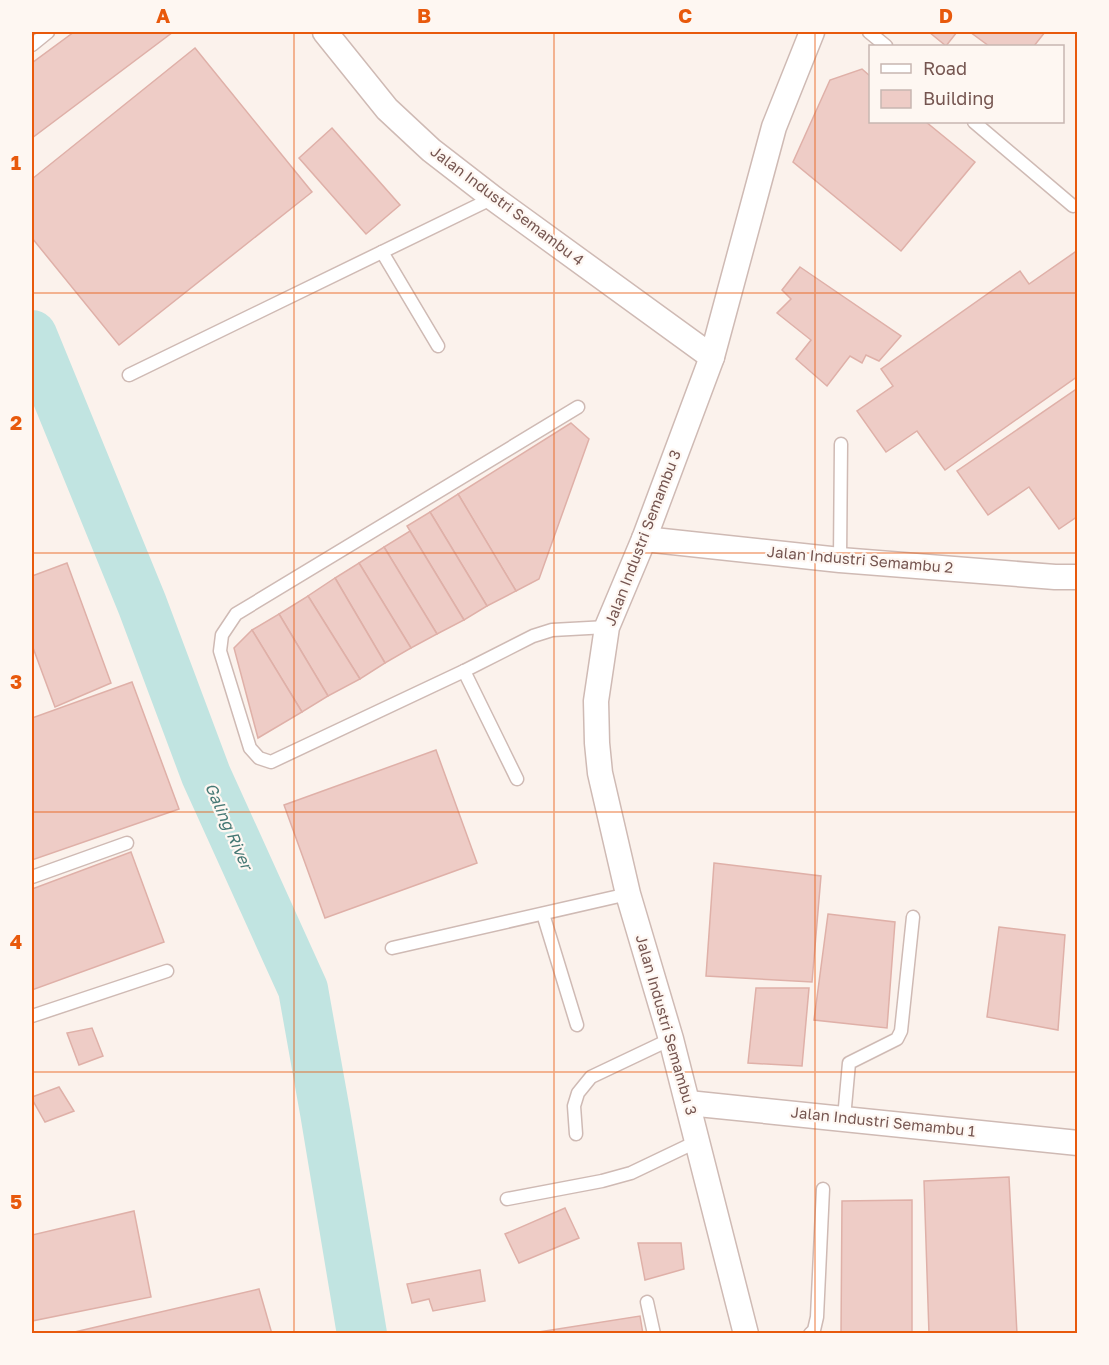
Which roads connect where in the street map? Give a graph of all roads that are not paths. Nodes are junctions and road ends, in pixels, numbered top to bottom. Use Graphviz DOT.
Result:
graph roads {
  1 [pos="48,32"];
  2 [pos="325,32"];
  3 [pos="812,32"];
  4 [pos="868,32"];
  5 [pos="32,45"];
  6 [pos="885,45"];
  7 [pos="975,123"];
  8 [pos="493,198"];
  9 [pos="1073,206"];
  10 [pos="382,252"];
  11 [pos="438,346"];
  12 [pos="712,357"];
  13 [pos="129,375"];
  14 [pos="578,407"];
  15 [pos="841,444"];
  16 [pos="644,539"];
  17 [pos="840,560"];
  18 [pos="1077,577"];
  19 [pos="607,627"];
  20 [pos="464,671"];
  21 [pos="517,779"];
  22 [pos="127,843"];
  23 [pos="32,877"];
  24 [pos="628,894"];
  25 [pos="543,914"];
  26 [pos="913,917"];
  27 [pos="392,948"];
  28 [pos="167,971"];
  29 [pos="32,1016"];
  30 [pos="577,1024"];
  31 [pos="671,1039"];
  32 [pos="688,1102"];
  33 [pos="844,1118"];
  34 [pos="576,1134"];
  35 [pos="698,1141"];
  36 [pos="1077,1143"];
  37 [pos="823,1189"];
  38 [pos="507,1199"];
  39 [pos="647,1302"];
  40 [pos="654,1334"];
  41 [pos="746,1334"];
  42 [pos="810,1334"];
  1 -- 5 [label="lane"];
  2 -- 8 [label="street, Jalan Industri Semambu 4"];
  3 -- 12 [label="street, Jalan Industri Semambu 3"];
  4 -- 6 [label="lane"];
  7 -- 9 [label="lane"];
  8 -- 10 [label="lane"];
  8 -- 12 [label="street, Jalan Industri Semambu 4"];
  10 -- 11 [label="lane"];
  10 -- 13 [label="lane"];
  12 -- 16 [label="street, Jalan Industri Semambu 3"];
  14 -- 20 [label="lane"];
  15 -- 17 [label="lane"];
  16 -- 17 [label="street, Jalan Industri Semambu 2"];
  16 -- 19 [label="street, Jalan Industri Semambu 3"];
  17 -- 18 [label="street, Jalan Industri Semambu 2"];
  19 -- 20 [label="lane"];
  19 -- 24 [label="street, Jalan Industri Semambu 3"];
  20 -- 21 [label="lane"];
  22 -- 23 [label="lane"];
  24 -- 25 [label="lane"];
  24 -- 31 [label="street, Jalan Industri Semambu 3"];
  25 -- 27 [label="lane"];
  25 -- 30 [label="lane"];
  26 -- 33 [label="lane"];
  28 -- 29 [label="lane"];
  31 -- 32 [label="street, Jalan Industri Semambu 3"];
  31 -- 34 [label="lane"];
  32 -- 33 [label="street, Jalan Industri Semambu 1"];
  32 -- 35 [label="street, Jalan Industri Semambu 3"];
  33 -- 36 [label="street, Jalan Industri Semambu 1"];
  35 -- 38 [label="lane"];
  35 -- 41 [label="street, Jalan Industri Semambu 3"];
  37 -- 42 [label="lane"];
  39 -- 40 [label="lane"];
}
